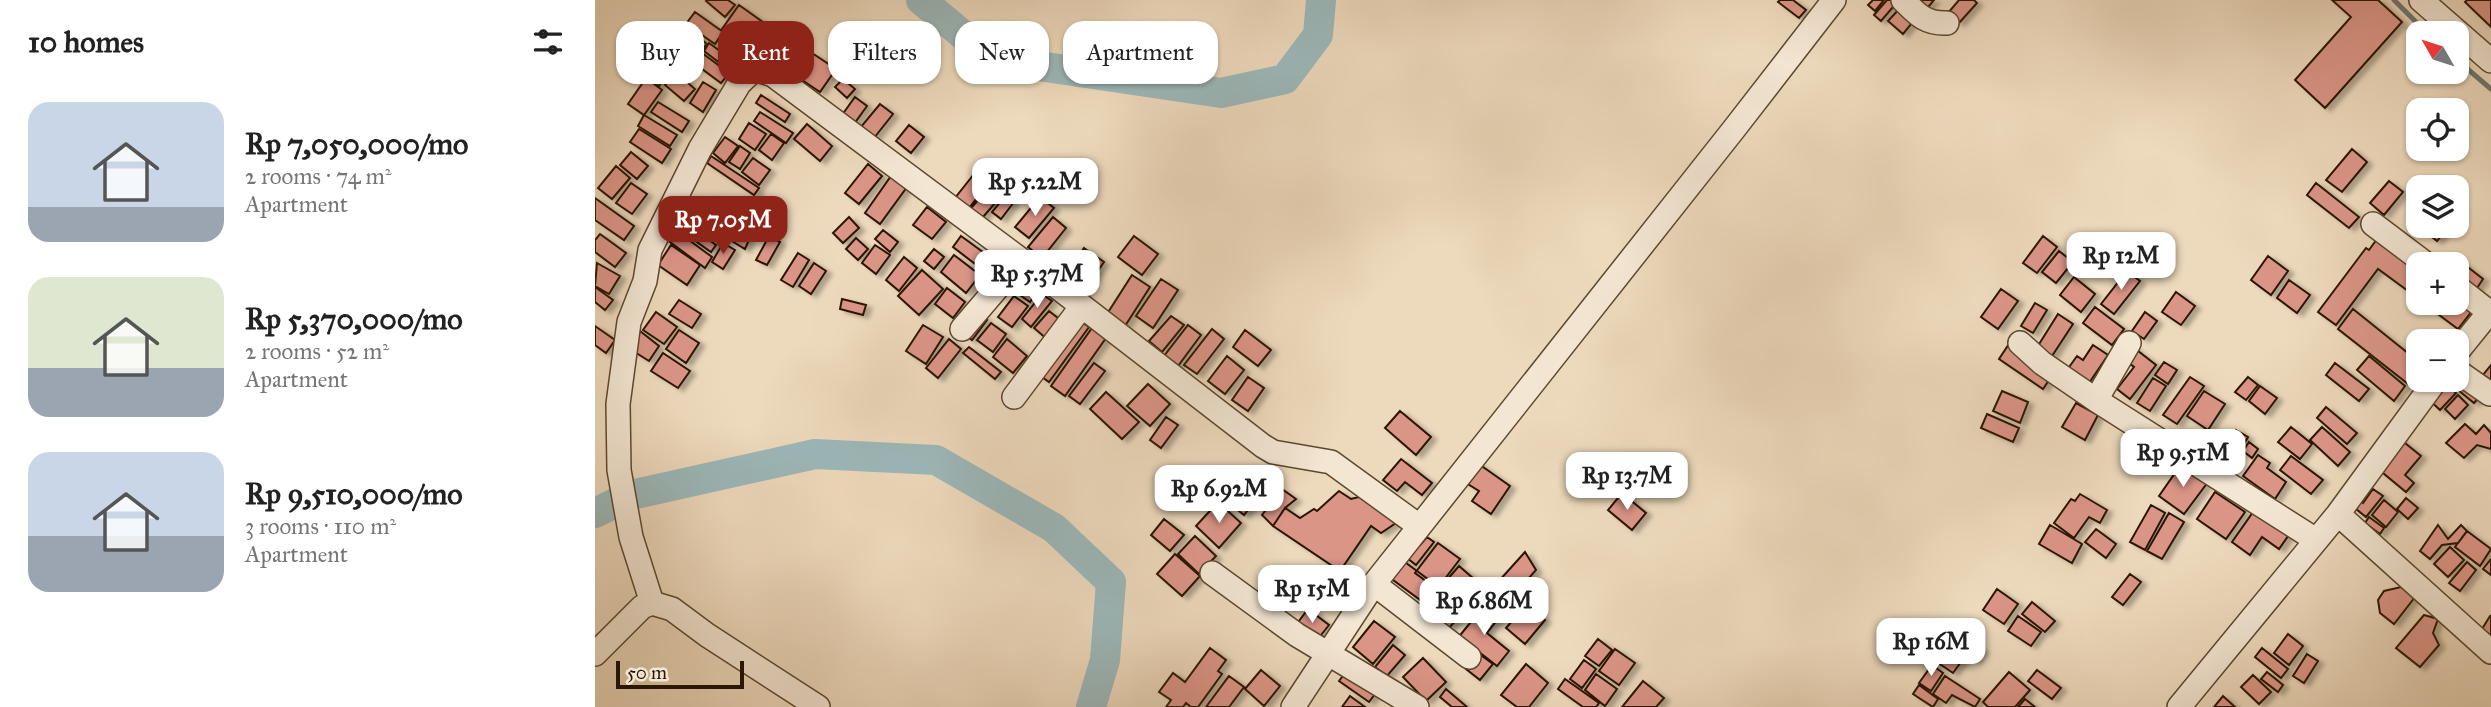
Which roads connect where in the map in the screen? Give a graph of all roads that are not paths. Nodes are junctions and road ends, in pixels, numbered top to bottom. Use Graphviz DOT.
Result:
graph roads {
  1 [pos="1834,0"];
  2 [pos="1903,0"];
  3 [pos="2421,0"];
  4 [pos="1947,23"];
  5 [pos="2491,61"];
  6 [pos="2373,224"];
  7 [pos="2411,252"];
  8 [pos="1021,260"];
  9 [pos="2469,296"];
  10 [pos="1082,306"];
  11 [pos="2490,311"];
  12 [pos="962,329"];
  13 [pos="2469,337"];
  14 [pos="2020,343"];
  15 [pos="2130,343"];
  16 [pos="2469,379"];
  17 [pos="2427,392"];
  18 [pos="2490,394"];
  19 [pos="1014,397"];
  20 [pos="2096,400"];
  21 [pos="2338,514"];
  22 [pos="1419,526"];
  23 [pos="2316,540"];
  24 [pos="1212,573"];
  25 [pos="1374,584"];
  26 [pos="652,603"];
  27 [pos="2491,652"];
  28 [pos="1328,653"];
  29 [pos="595,654"];
  30 [pos="1469,657"];
  31 [pos="818,707"];
  32 [pos="1293,707"];
  33 [pos="1417,707"];
  34 [pos="2179,707"];
  1 -- 22 [label="street"];
  2 -- 4 [label="street"];
  3 -- 5 [label="street"];
  6 -- 7 [label="street"];
  8 -- 10 [label="street"];
  8 -- 12 [label="street"];
  8 -- 26 [label="street"];
  9 -- 11 [label="street"];
  10 -- 19 [label="street"];
  10 -- 22 [label="street"];
  11 -- 13 [label="street"];
  14 -- 20 [label="street"];
  15 -- 20 [label="street"];
  16 -- 18 [label="street"];
  17 -- 21 [label="street"];
  20 -- 23 [label="street"];
  21 -- 23 [label="street"];
  21 -- 27 [label="street"];
  22 -- 25 [label="street"];
  23 -- 34 [label="street"];
  24 -- 28 [label="street"];
  25 -- 28 [label="street"];
  25 -- 30 [label="street"];
  26 -- 29 [label="street"];
  26 -- 31 [label="street"];
  28 -- 32 [label="street"];
  28 -- 33 [label="street"];
}
